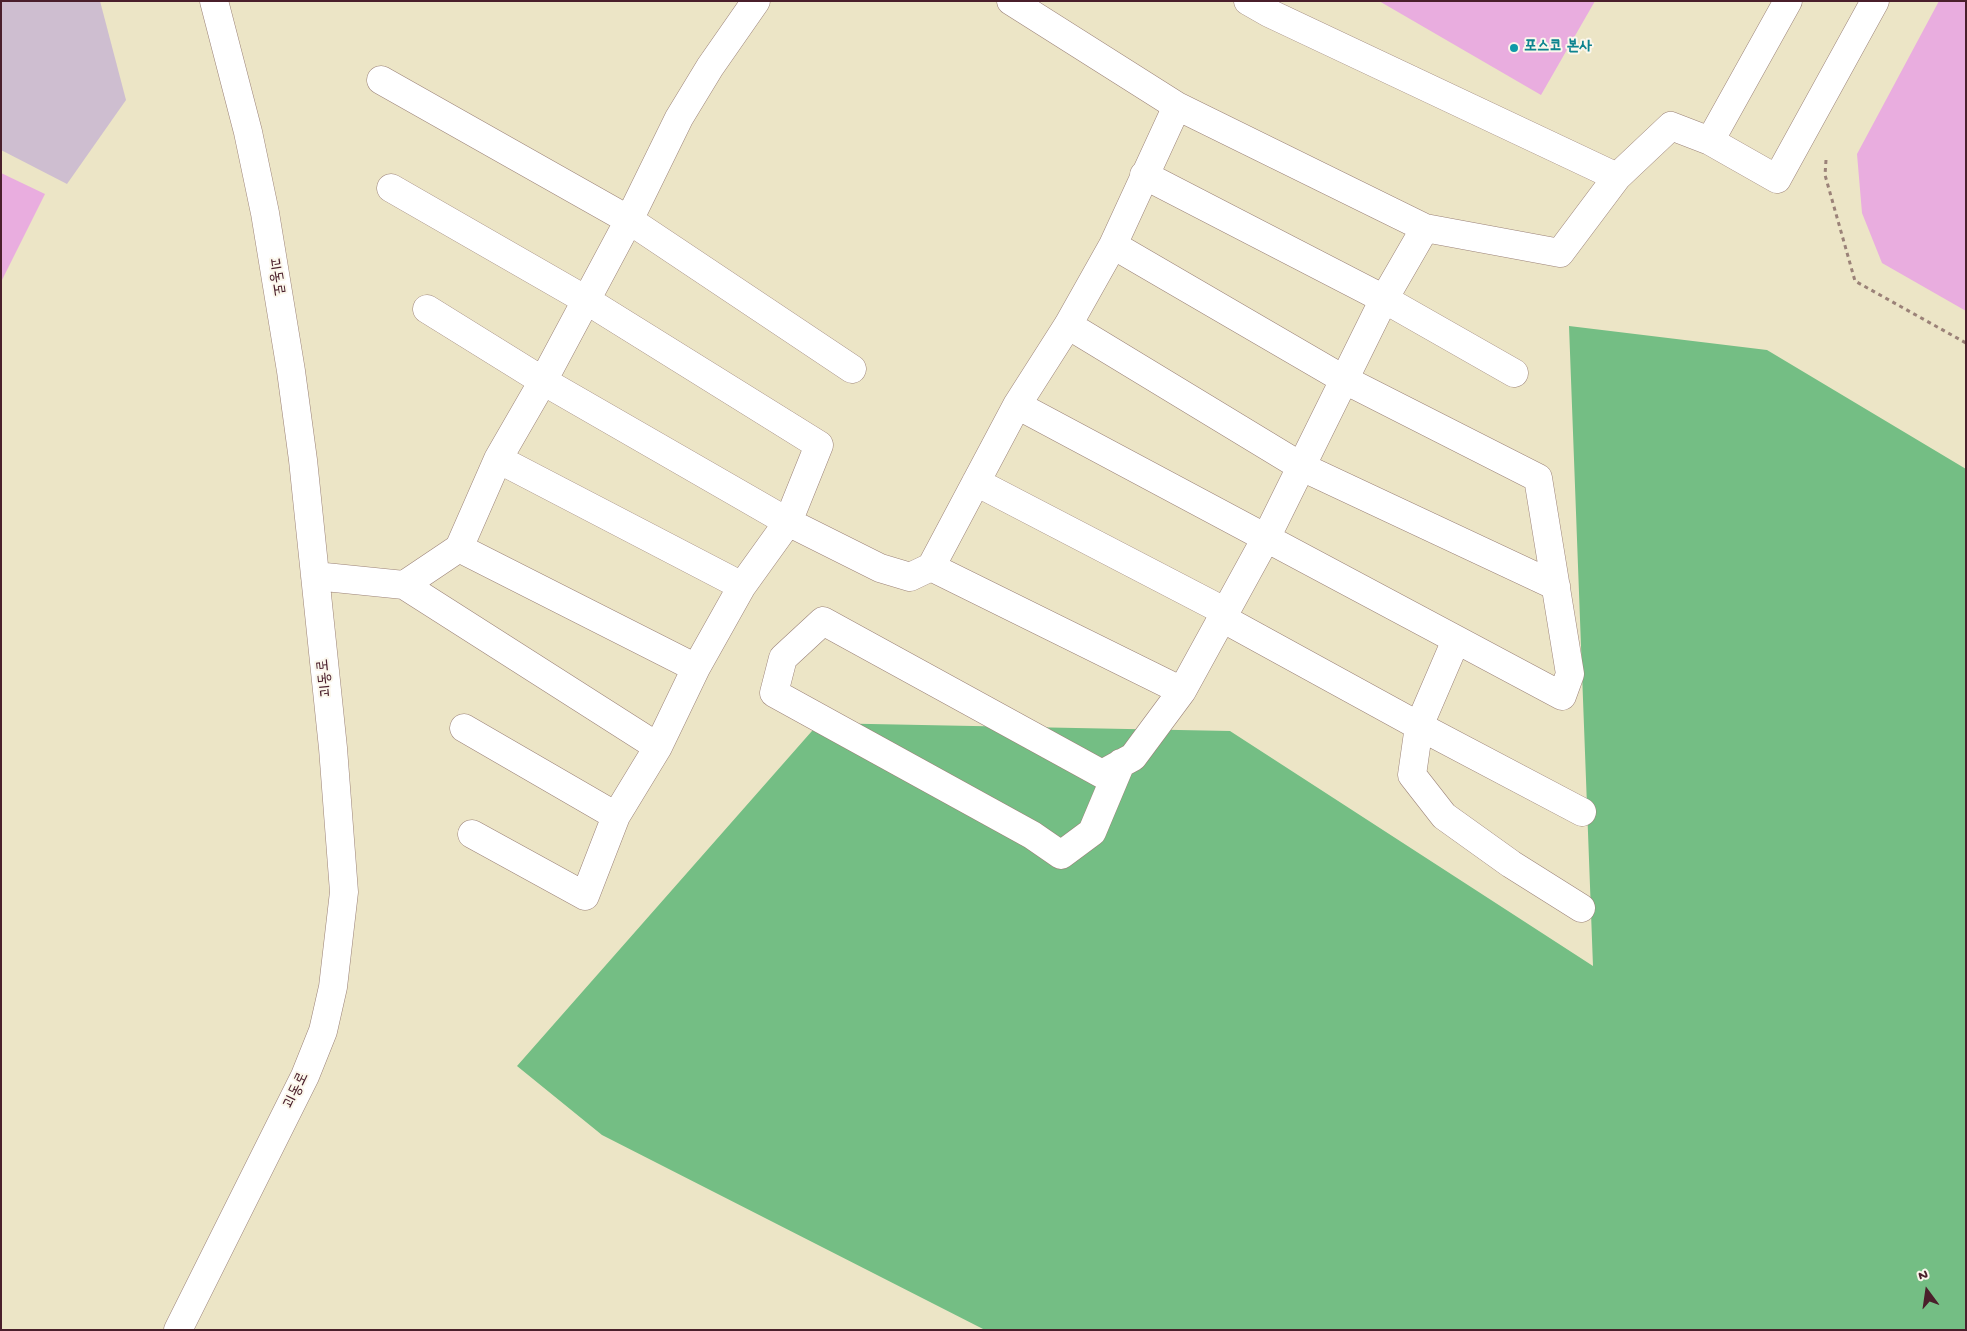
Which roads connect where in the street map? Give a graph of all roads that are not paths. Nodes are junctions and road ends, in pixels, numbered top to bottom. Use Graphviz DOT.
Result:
graph roads {
  1 [pos="214,1"];
  2 [pos="756,1"];
  3 [pos="1011,1"];
  4 [pos="1248,1"];
  5 [pos="1788,1"];
  6 [pos="1875,1"];
  7 [pos="381,80"];
  8 [pos="1176,106"];
  9 [pos="1710,141"];
  10 [pos="1144,174"];
  11 [pos="1617,177"];
  12 [pos="390,188"];
  13 [pos="629,220"];
  14 [pos="1425,228"];
  15 [pos="1113,245"];
  16 [pos="1384,299"];
  17 [pos="586,300"];
  18 [pos="427,309"];
  19 [pos="1068,324"];
  20 [pos="852,369"];
  21 [pos="1514,373"];
  22 [pos="1345,380"];
  23 [pos="543,381"];
  24 [pos="1017,405"];
  25 [pos="498,459"];
  26 [pos="1302,466"];
  27 [pos="976,482"];
  28 [pos="788,522"];
  29 [pos="1266,538"];
  30 [pos="459,548"];
  31 [pos="931,566"];
  32 [pos="315,576"];
  33 [pos="404,585"];
  34 [pos="742,586"];
  35 [pos="1556,586"];
  36 [pos="1224,615"];
  37 [pos="1456,640"];
  38 [pos="696,668"];
  39 [pos="1182,691"];
  40 [pos="1419,726"];
  41 [pos="464,728"];
  42 [pos="658,747"];
  43 [pos="1122,763"];
  44 [pos="1582,812"];
  45 [pos="616,816"];
  46 [pos="472,834"];
  47 [pos="1581,908"];
  48 [pos="178,1330"];
  1 -- 32 [label="street, 괴동로"];
  2 -- 13 [label="street"];
  3 -- 8 [label="street"];
  4 -- 11 [label="street"];
  5 -- 9 [label="street"];
  6 -- 9 [label="street"];
  7 -- 13 [label="street"];
  8 -- 10 [label="street"];
  8 -- 14 [label="street"];
  9 -- 11 [label="street"];
  10 -- 15 [label="street"];
  10 -- 16 [label="street"];
  11 -- 14 [label="street"];
  12 -- 17 [label="street"];
  13 -- 17 [label="street"];
  13 -- 20 [label="street"];
  14 -- 16 [label="street"];
  15 -- 19 [label="street"];
  15 -- 22 [label="street"];
  16 -- 21 [label="street"];
  16 -- 22 [label="street"];
  17 -- 23 [label="street"];
  17 -- 28 [label="street"];
  18 -- 23 [label="street"];
  19 -- 24 [label="street"];
  19 -- 26 [label="street"];
  22 -- 26 [label="street"];
  22 -- 35 [label="street"];
  23 -- 25 [label="street"];
  23 -- 28 [label="street"];
  24 -- 27 [label="street"];
  24 -- 29 [label="street"];
  25 -- 30 [label="street"];
  25 -- 34 [label="street"];
  26 -- 29 [label="street"];
  26 -- 35 [label="street"];
  27 -- 31 [label="street"];
  27 -- 36 [label="street"];
  28 -- 31 [label="street"];
  28 -- 34 [label="street"];
  29 -- 36 [label="street"];
  29 -- 37 [label="street"];
  30 -- 33 [label="street"];
  30 -- 38 [label="street"];
  31 -- 39 [label="street"];
  32 -- 33 [label="street"];
  32 -- 48 [label="street, 괴동로"];
  33 -- 42 [label="street"];
  34 -- 38 [label="street"];
  35 -- 37 [label="street"];
  36 -- 39 [label="street"];
  36 -- 40 [label="street"];
  37 -- 40 [label="street"];
  38 -- 42 [label="street"];
  39 -- 43 [label="street"];
  40 -- 44 [label="street"];
  40 -- 47 [label="street"];
  41 -- 45 [label="street"];
  42 -- 45 [label="street"];
  43 -- 43 [label="street"];
  45 -- 46 [label="street"];
}
